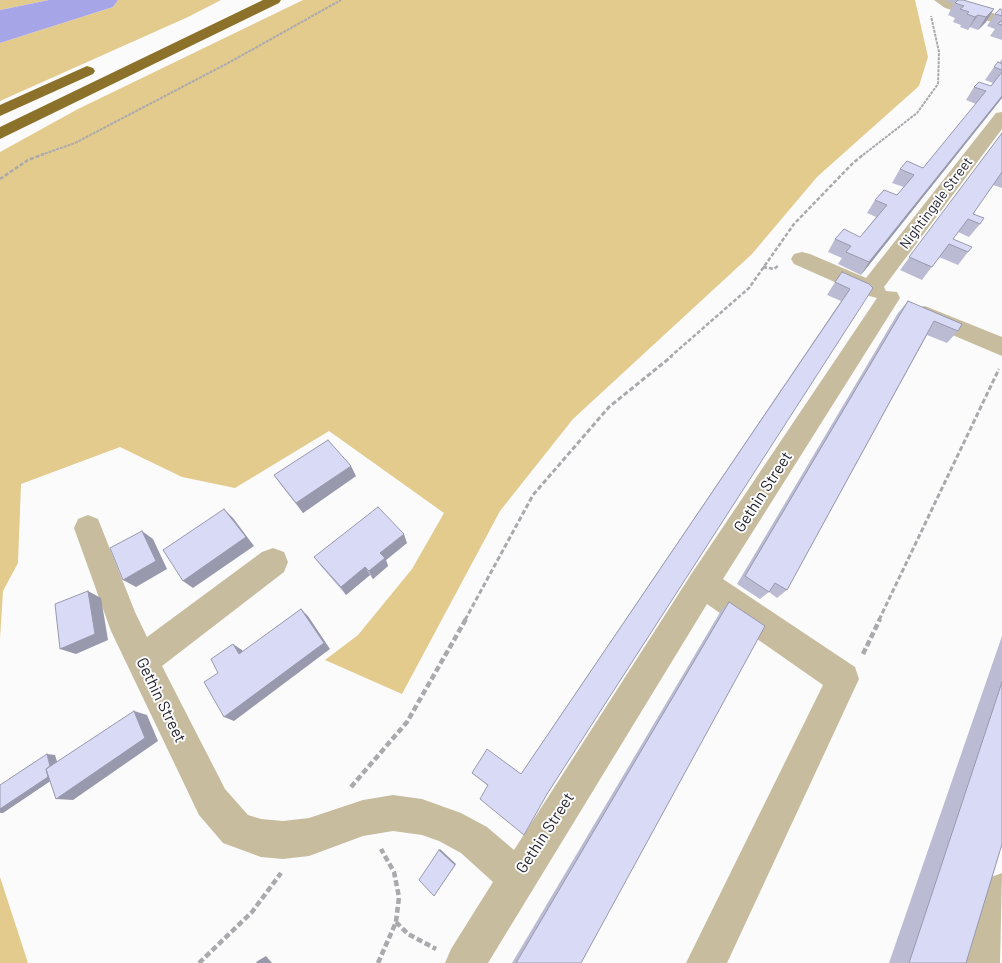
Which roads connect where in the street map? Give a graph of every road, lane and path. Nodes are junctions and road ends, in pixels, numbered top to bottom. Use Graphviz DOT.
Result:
graph roads {
  1 [pos="274,0"];
  2 [pos="341,0"];
  3 [pos="945,3"];
  4 [pos="930,14"];
  5 [pos="1002,21"];
  6 [pos="98,65"];
  7 [pos="0,111"];
  8 [pos="1002,117"];
  9 [pos="0,134"];
  10 [pos="0,178"];
  11 [pos="802,259"];
  12 [pos="879,293"];
  13 [pos="1002,347"];
  14 [pos="1002,362"];
  15 [pos="88,528"];
  16 [pos="273,562"];
  17 [pos="703,583"];
  18 [pos="861,658"];
  19 [pos="142,661"];
  20 [pos="354,806"];
  21 [pos="309,837"];
  22 [pos="518,878"];
  23 [pos="1002,892"];
  24 [pos="396,922"];
  25 [pos="989,951"];
  26 [pos="453,957"];
  27 [pos="199,963"];
  28 [pos="378,963"];
  29 [pos="706,963"];
  1 -- 9 [label="highway"];
  2 -- 10 [label="path"];
  3 -- 5 [label="street"];
  4 -- 20 [label="path"];
  6 -- 7 [label="highway"];
  8 -- 12 [label="street, Nightingale Street"];
  11 -- 12 [label="street"];
  12 -- 13 [label="street"];
  12 -- 17 [label="street, Gethin Street"];
  14 -- 18 [label="path"];
  15 -- 19 [label="street, Gethin Street"];
  16 -- 19 [label="street"];
  17 -- 22 [label="street, Gethin Street"];
  17 -- 29 [label="street"];
  19 -- 21 [label="street, Gethin Street"];
  20 -- 21 [label="street, Gethin Street"];
  20 -- 22 [label="street, Gethin Street"];
  20 -- 24 [label="path"];
  21 -- 27 [label="path"];
  22 -- 26 [label="street"];
  23 -- 25 [label="street"];
  24 -- 26 [label="path"];
  24 -- 28 [label="path"];
}
